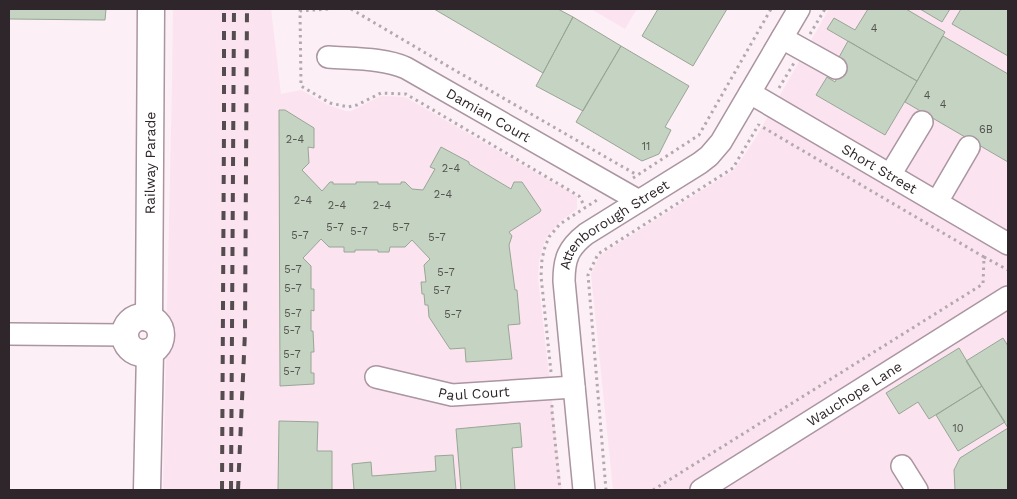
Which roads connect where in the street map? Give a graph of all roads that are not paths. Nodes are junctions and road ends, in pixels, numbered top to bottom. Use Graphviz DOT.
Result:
graph roads {
  1 [pos="151,9"];
  2 [pos="799,9"];
  3 [pos="782,38"];
  4 [pos="328,58"];
  5 [pos="836,68"];
  6 [pos="750,93"];
  7 [pos="922,122"];
  8 [pos="969,146"];
  9 [pos="890,175"];
  10 [pos="639,201"];
  11 [pos="937,202"];
  12 [pos="1008,244"];
  13 [pos="1006,303"];
  14 [pos="149,318"];
  15 [pos="9,334"];
  16 [pos="125,335"];
  17 [pos="150,352"];
  18 [pos="376,377"];
  19 [pos="574,387"];
  20 [pos="902,466"];
  21 [pos="147,490"];
  22 [pos="584,490"];
  23 [pos="701,490"];
  24 [pos="917,490"];
  1 -- 14 [label="main road, Railway Parade"];
  2 -- 3 [label="street, Attenborough Street"];
  3 -- 5 [label="street"];
  3 -- 6 [label="street, Attenborough Street"];
  4 -- 10 [label="street, Damian Court"];
  6 -- 9 [label="street, Short Street"];
  6 -- 10 [label="street, Attenborough Street"];
  7 -- 9 [label="street"];
  8 -- 11 [label="street"];
  9 -- 11 [label="street, Short Street"];
  10 -- 19 [label="street, Attenborough Street"];
  11 -- 12 [label="street, Short Street"];
  13 -- 23 [label="street, Wauchope Lane"];
  14 -- 16 [label="main road"];
  14 -- 17 [label="main road"];
  15 -- 16 [label="street"];
  16 -- 17 [label="main road"];
  17 -- 21 [label="main road"];
  18 -- 19 [label="street, Paul Court"];
  19 -- 22 [label="street, Attenborough Street"];
  20 -- 24 [label="street"];
}
